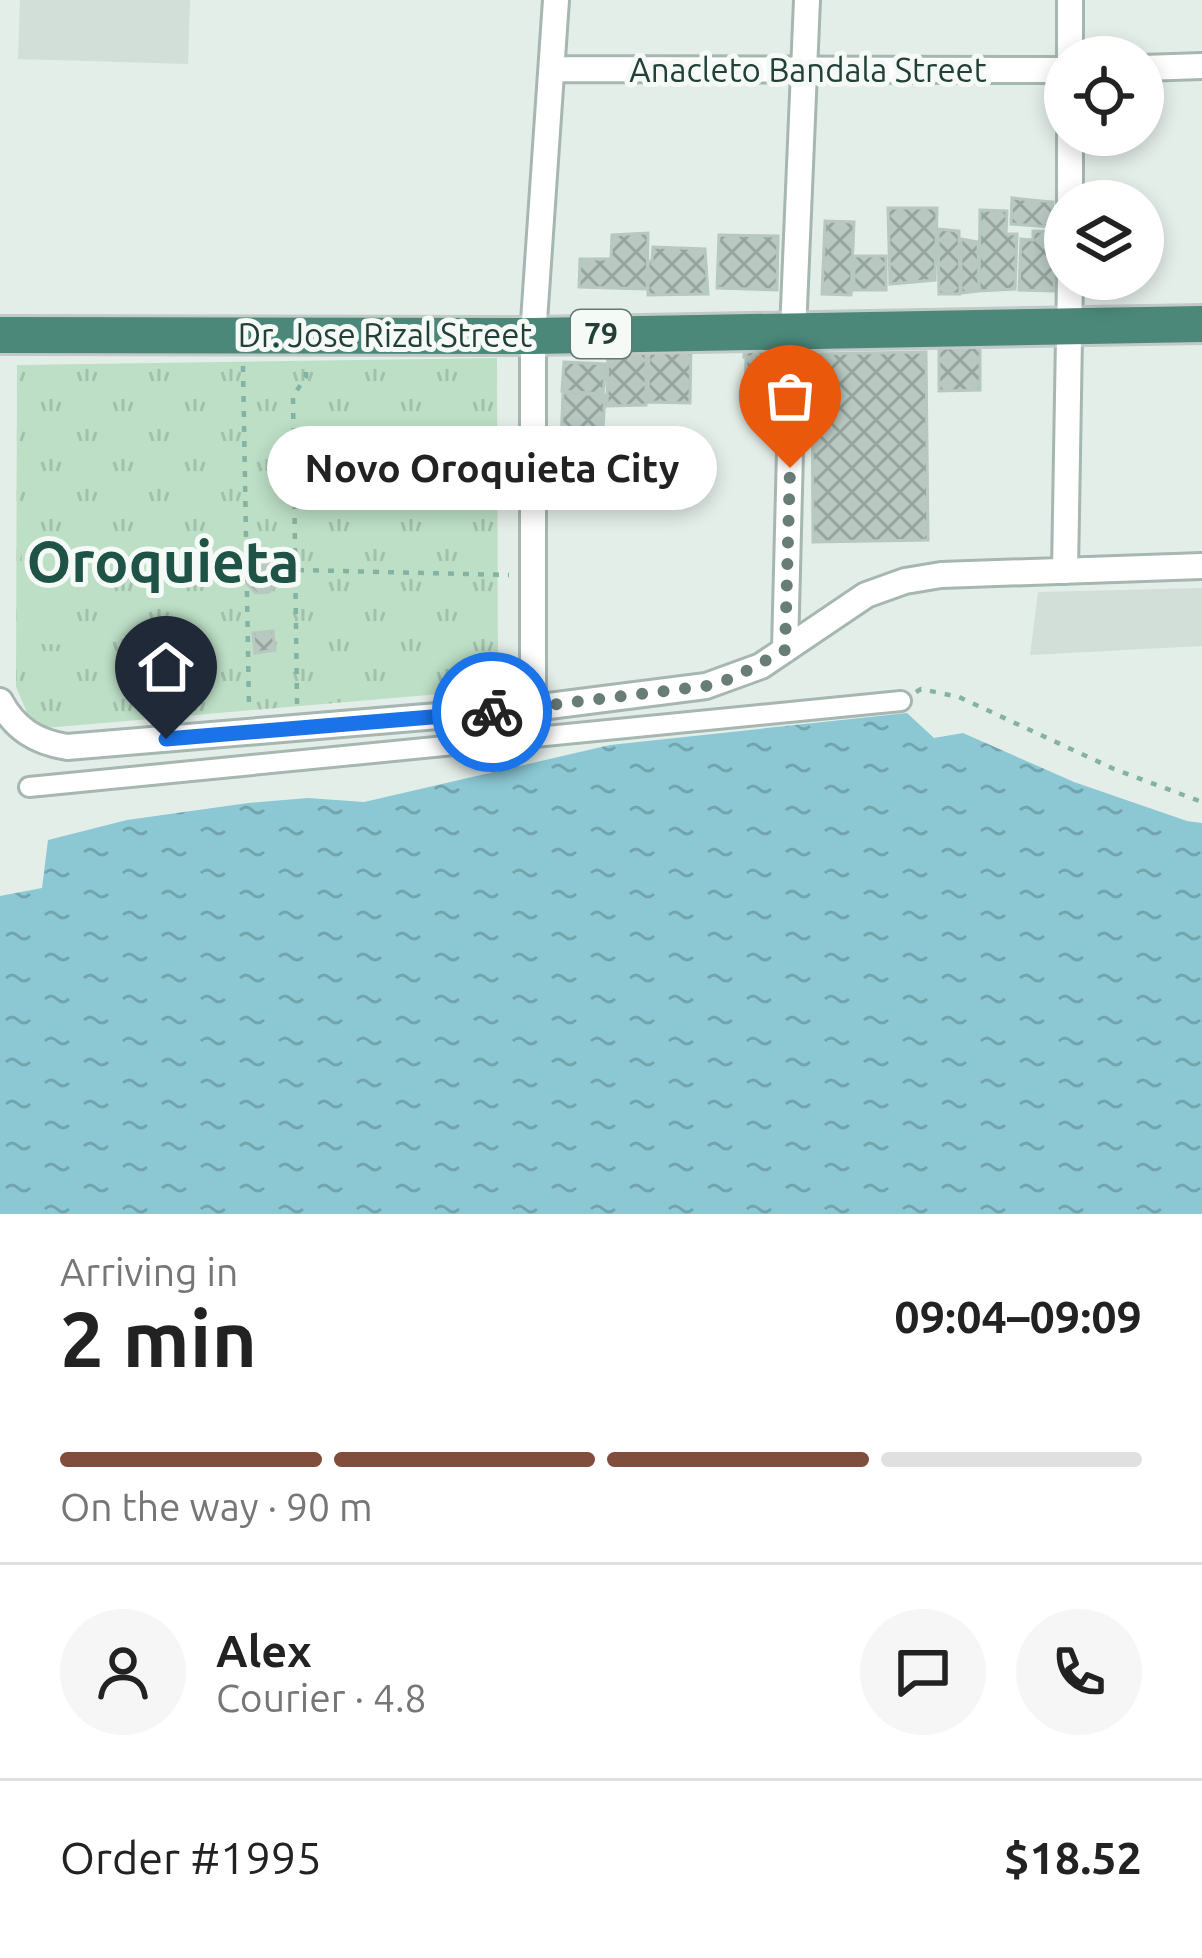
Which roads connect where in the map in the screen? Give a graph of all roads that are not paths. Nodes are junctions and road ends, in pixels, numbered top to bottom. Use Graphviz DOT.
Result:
graph roads {
  1 [pos="556,0"];
  2 [pos="807,0"];
  3 [pos="1070,0"];
  4 [pos="1070,36"];
  5 [pos="1202,67"];
  6 [pos="1164,68"];
  7 [pos="552,69"];
  8 [pos="802,69"];
  9 [pos="1044,70"];
  10 [pos="1070,300"];
  11 [pos="1202,324"];
  12 [pos="1070,325"];
  13 [pos="793,331"];
  14 [pos="0,335"];
  15 [pos="533,335"];
  16 [pos="1202,566"];
  17 [pos="1065,571"];
  18 [pos="785,650"];
  19 [pos="0,701"];
  20 [pos="901,701"];
  21 [pos="532,708"];
  22 [pos="28,787"];
  1 -- 7 [label="street"];
  2 -- 8 [label="street"];
  3 -- 4 [label="street"];
  5 -- 6 [label="street"];
  7 -- 8 [label="street, Anacleto Bandala Street"];
  7 -- 15 [label="street"];
  8 -- 9 [label="street, Anacleto Bandala Street"];
  8 -- 13 [label="street"];
  10 -- 12 [label="street"];
  11 -- 12 [label="highway, Dr. Jose Rizal Street / 79"];
  12 -- 13 [label="highway, Dr. Jose Rizal Street / 79"];
  12 -- 17 [label="street"];
  13 -- 15 [label="highway, Dr. Jose Rizal Street / 79"];
  13 -- 18 [label="street"];
  14 -- 15 [label="highway, Dr. Jose Rizal Street / 79"];
  15 -- 21 [label="street"];
  16 -- 17 [label="street"];
  17 -- 18 [label="street"];
  18 -- 21 [label="street"];
  19 -- 21 [label="street"];
  20 -- 22 [label="street"];
}
